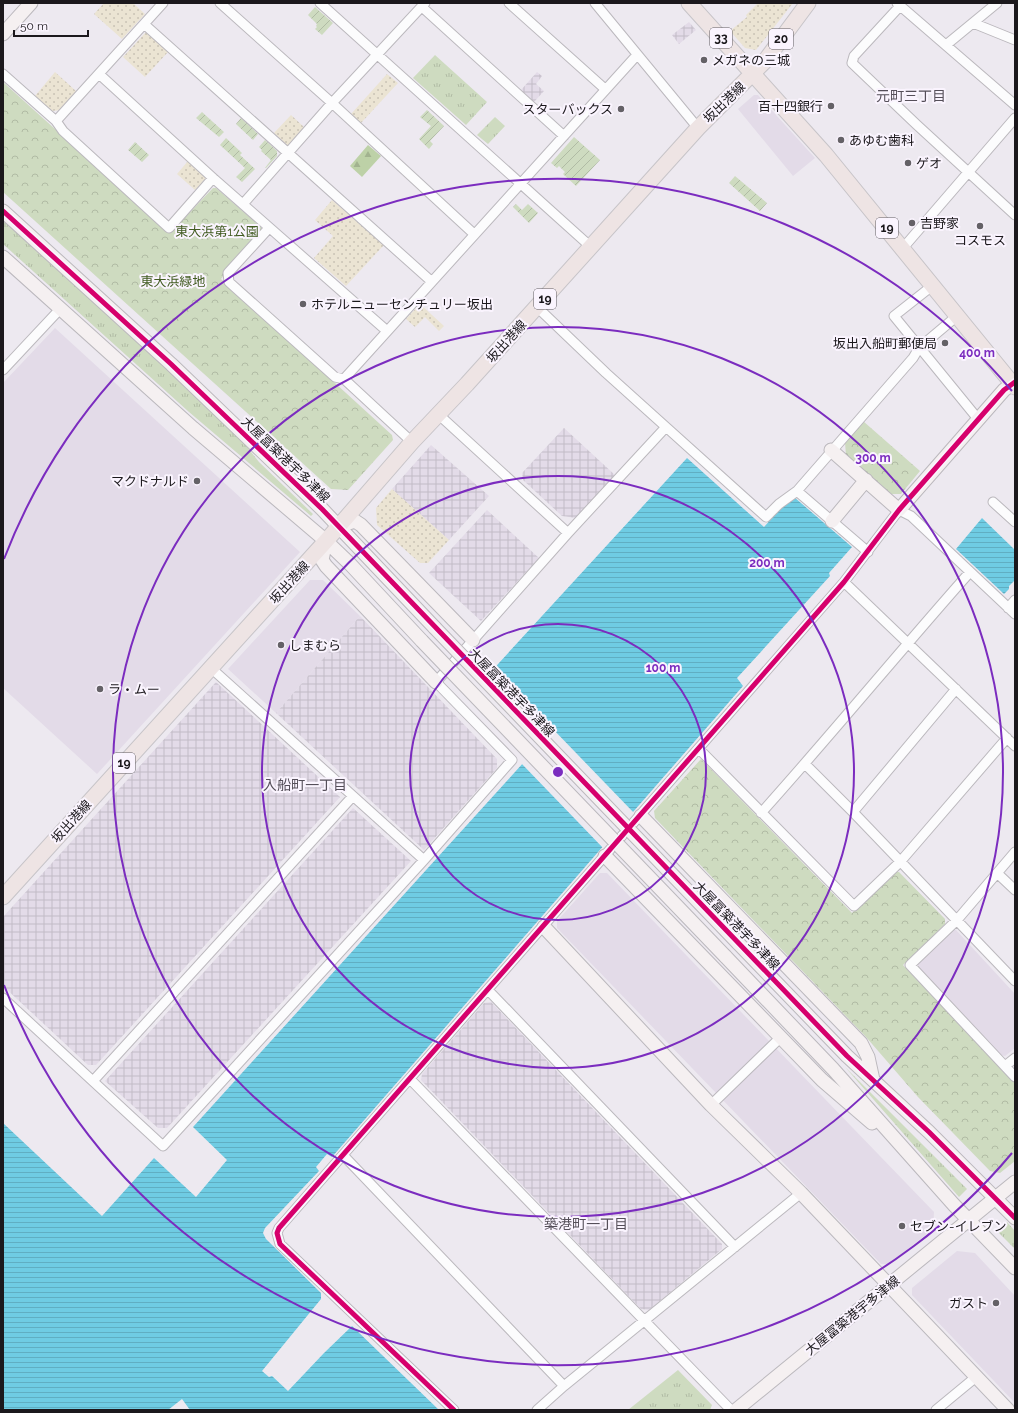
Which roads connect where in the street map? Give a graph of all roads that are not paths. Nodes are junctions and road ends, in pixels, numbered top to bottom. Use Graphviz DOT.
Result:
graph roads {
  1 [pos="31,3"];
  2 [pos="163,3"];
  3 [pos="220,3"];
  4 [pos="320,3"];
  5 [pos="509,3"];
  6 [pos="595,3"];
  7 [pos="689,3"];
  8 [pos="808,3"];
  9 [pos="997,3"];
  10 [pos="898,4"];
  11 [pos="423,5"];
  12 [pos="972,23"];
  13 [pos="144,24"];
  14 [pos="3,34"];
  15 [pos="1015,40"];
  16 [pos="946,45"];
  17 [pos="378,54"];
  18 [pos="637,54"];
  19 [pos="3,74"];
  20 [pos="99,74"];
  21 [pos="753,74"];
  22 [pos="605,89"];
  23 [pos="332,103"];
  24 [pos="1015,105"];
  25 [pos="1015,118"];
  26 [pos="56,120"];
  27 [pos="698,128"];
  28 [pos="564,136"];
  29 [pos="287,153"];
  30 [pos="968,172"];
  31 [pos="213,178"];
  32 [pos="521,184"];
  33 [pos="242,204"];
  34 [pos="3,211"];
  35 [pos="1015,215"];
  36 [pos="269,228"];
  37 [pos="474,234"];
  38 [pos="591,247"];
  39 [pos="903,248"];
  40 [pos="3,257"];
  41 [pos="431,281"];
  42 [pos="932,286"];
  43 [pos="537,307"];
  44 [pos="61,308"];
  45 [pos="957,316"];
  46 [pos="387,331"];
  47 [pos="919,348"];
  48 [pos="3,370"];
  49 [pos="344,379"];
  50 [pos="1014,385"];
  51 [pos="438,414"];
  52 [pos="978,419"];
  53 [pos="666,427"];
  54 [pos="412,442"];
  55 [pos="831,450"];
  56 [pos="866,480"];
  57 [pos="797,490"];
  58 [pos="993,502"];
  59 [pos="899,510"];
  60 [pos="832,521"];
  61 [pos="1015,522"];
  62 [pos="339,526"];
  63 [pos="568,533"];
  64 [pos="326,541"];
  65 [pos="868,552"];
  66 [pos="970,572"];
  67 [pos="844,582"];
  68 [pos="1015,600"];
  69 [pos="1012,611"];
  70 [pos="473,640"];
  71 [pos="907,643"];
  72 [pos="211,668"];
  73 [pos="436,682"];
  74 [pos="956,689"];
  75 [pos="1007,738"];
  76 [pos="1015,746"];
  77 [pos="699,749"];
  78 [pos="805,764"];
  79 [pos="353,796"];
  80 [pos="853,812"];
  81 [pos="761,813"];
  82 [pos="640,816"];
  83 [pos="1015,852"];
  84 [pos="605,856"];
  85 [pos="424,860"];
  86 [pos="900,862"];
  87 [pos="997,873"];
  88 [pos="1015,890"];
  89 [pos="3,896"];
  90 [pos="957,920"];
  91 [pos="544,927"];
  92 [pos="1015,981"];
  93 [pos="488,990"];
  94 [pos="3,998"];
  95 [pos="780,1038"];
  96 [pos="1015,1058"];
  97 [pos="1005,1066"];
  98 [pos="1015,1077"];
  99 [pos="410,1079"];
  100 [pos="874,1080"];
  101 [pos="93,1081"];
  102 [pos="711,1104"];
  103 [pos="907,1153"];
  104 [pos="343,1155"];
  105 [pos="1015,1182"];
  106 [pos="801,1193"];
  107 [pos="995,1198"];
  108 [pos="1015,1218"];
  109 [pos="969,1220"];
  110 [pos="735,1247"];
  111 [pos="1015,1268"];
  112 [pos="888,1286"];
  113 [pos="644,1321"];
  114 [pos="976,1377"];
  115 [pos="564,1386"];
  116 [pos="454,1410"];
  117 [pos="536,1410"];
  118 [pos="731,1410"];
  119 [pos="736,1410"];
  120 [pos="936,1410"];
  121 [pos="1008,1410"];
  1 -- 14 [label="main road"];
  2 -- 13 [label="street"];
  3 -- 23 [label="street"];
  4 -- 17 [label="street"];
  5 -- 22 [label="street"];
  6 -- 18 [label="street"];
  7 -- 21 [label="main road, 33"];
  8 -- 21 [label="main road, 20"];
  9 -- 12 [label="street"];
  10 -- 16 [label="street"];
  10 -- 30 [label="street"];
  11 -- 17 [label="street"];
  11 -- 28 [label="street"];
  12 -- 15 [label="street"];
  12 -- 16 [label="street"];
  13 -- 20 [label="street"];
  13 -- 29 [label="street"];
  16 -- 24 [label="street"];
  17 -- 23 [label="street"];
  17 -- 32 [label="street"];
  18 -- 22 [label="street"];
  18 -- 27 [label="street"];
  19 -- 26 [label="street"];
  20 -- 26 [label="street"];
  20 -- 31 [label="street"];
  21 -- 27 [label="main road, 坂出港線 / 19"];
  21 -- 39 [label="main road, 坂出港線 / 19"];
  22 -- 28 [label="street"];
  23 -- 29 [label="street"];
  23 -- 37 [label="street"];
  25 -- 30 [label="street"];
  26 -- 31 [label="street"];
  27 -- 38 [label="main road, 坂出港線 / 19"];
  28 -- 32 [label="street"];
  29 -- 33 [label="street"];
  29 -- 41 [label="street"];
  30 -- 35 [label="street"];
  30 -- 39 [label="street"];
  31 -- 33 [label="street"];
  32 -- 37 [label="street"];
  32 -- 38 [label="street"];
  33 -- 36 [label="street"];
  34 -- 62 [label="main road, 大屋冨築港宇多津線"];
  36 -- 46 [label="street"];
  36 -- 49 [label="street"];
  37 -- 41 [label="street"];
  38 -- 43 [label="main road, 坂出港線 / 19"];
  39 -- 42 [label="main road, 坂出港線 / 19"];
  40 -- 44 [label="main road"];
  41 -- 46 [label="street"];
  42 -- 45 [label="main road, 坂出港線 / 19"];
  42 -- 47 [label="street"];
  43 -- 51 [label="main road, 坂出港線 / 19"];
  43 -- 53 [label="street"];
  44 -- 48 [label="street"];
  44 -- 64 [label="main road"];
  45 -- 47 [label="street"];
  45 -- 50 [label="main road, 坂出港線 / 19"];
  46 -- 49 [label="street"];
  47 -- 52 [label="street"];
  47 -- 55 [label="street"];
  49 -- 54 [label="street"];
  50 -- 52 [label="main road"];
  51 -- 54 [label="main road, 坂出港線 / 19"];
  51 -- 63 [label="street"];
  52 -- 59 [label="main road"];
  53 -- 57 [label="street"];
  53 -- 63 [label="street"];
  54 -- 62 [label="main road, 坂出港線 / 19"];
  55 -- 56 [label="main road"];
  55 -- 57 [label="street"];
  56 -- 59 [label="main road"];
  56 -- 60 [label="main road"];
  57 -- 60 [label="street"];
  58 -- 61 [label="street"];
  59 -- 65 [label="street"];
  59 -- 66 [label="street"];
  60 -- 65 [label="street"];
  62 -- 64 [label="main road, 坂出港線 / 19"];
  62 -- 70 [label="main road"];
  62 -- 100 [label="main road, 大屋冨築港宇多津線, bridge"];
  63 -- 70 [label="street"];
  64 -- 72 [label="main road, 坂出港線 / 19"];
  64 -- 73 [label="main road"];
  64 -- 103 [label="main road, bridge"];
  65 -- 67 [label="street"];
  66 -- 69 [label="street"];
  66 -- 71 [label="street"];
  67 -- 71 [label="street"];
  67 -- 77 [label="street"];
  68 -- 69 [label="street"];
  70 -- 73 [label="street"];
  71 -- 74 [label="street"];
  71 -- 78 [label="street"];
  72 -- 79 [label="street"];
  72 -- 89 [label="main road, 坂出港線 / 19"];
  73 -- 85 [label="street"];
  74 -- 75 [label="street"];
  74 -- 80 [label="street"];
  75 -- 76 [label="street"];
  75 -- 86 [label="street"];
  77 -- 81 [label="street"];
  77 -- 82 [label="street"];
  78 -- 80 [label="street"];
  78 -- 81 [label="street"];
  79 -- 85 [label="street"];
  79 -- 101 [label="street"];
  80 -- 86 [label="street"];
  81 -- 86 [label="street"];
  82 -- 84 [label="street"];
  82 -- 100 [label="main road"];
  83 -- 87 [label="street"];
  84 -- 91 [label="street"];
  84 -- 95 [label="main road"];
  85 -- 101 [label="street"];
  86 -- 90 [label="street"];
  87 -- 88 [label="street"];
  87 -- 90 [label="street"];
  90 -- 92 [label="street"];
  90 -- 97 [label="street"];
  91 -- 93 [label="street"];
  91 -- 102 [label="main road"];
  93 -- 99 [label="street"];
  93 -- 110 [label="street"];
  94 -- 101 [label="street"];
  95 -- 102 [label="street"];
  95 -- 103 [label="main road"];
  96 -- 97 [label="street"];
  97 -- 98 [label="street"];
  99 -- 104 [label="street"];
  99 -- 113 [label="street"];
  100 -- 107 [label="main road, 大屋冨築港宇多津線"];
  102 -- 106 [label="main road"];
  103 -- 109 [label="main road"];
  104 -- 115 [label="street"];
  104 -- 116 [label="street"];
  105 -- 107 [label="main road"];
  106 -- 110 [label="street"];
  106 -- 112 [label="main road"];
  107 -- 108 [label="main road"];
  107 -- 109 [label="main road, 大屋冨築港宇多津線"];
  109 -- 111 [label="main road"];
  109 -- 112 [label="main road, 大屋冨築港宇多津線"];
  110 -- 113 [label="street"];
  112 -- 114 [label="main road"];
  112 -- 119 [label="main road, 大屋冨築港宇多津線"];
  113 -- 115 [label="street"];
  113 -- 118 [label="street"];
  114 -- 120 [label="street"];
  114 -- 121 [label="main road"];
  115 -- 117 [label="street"];
}
